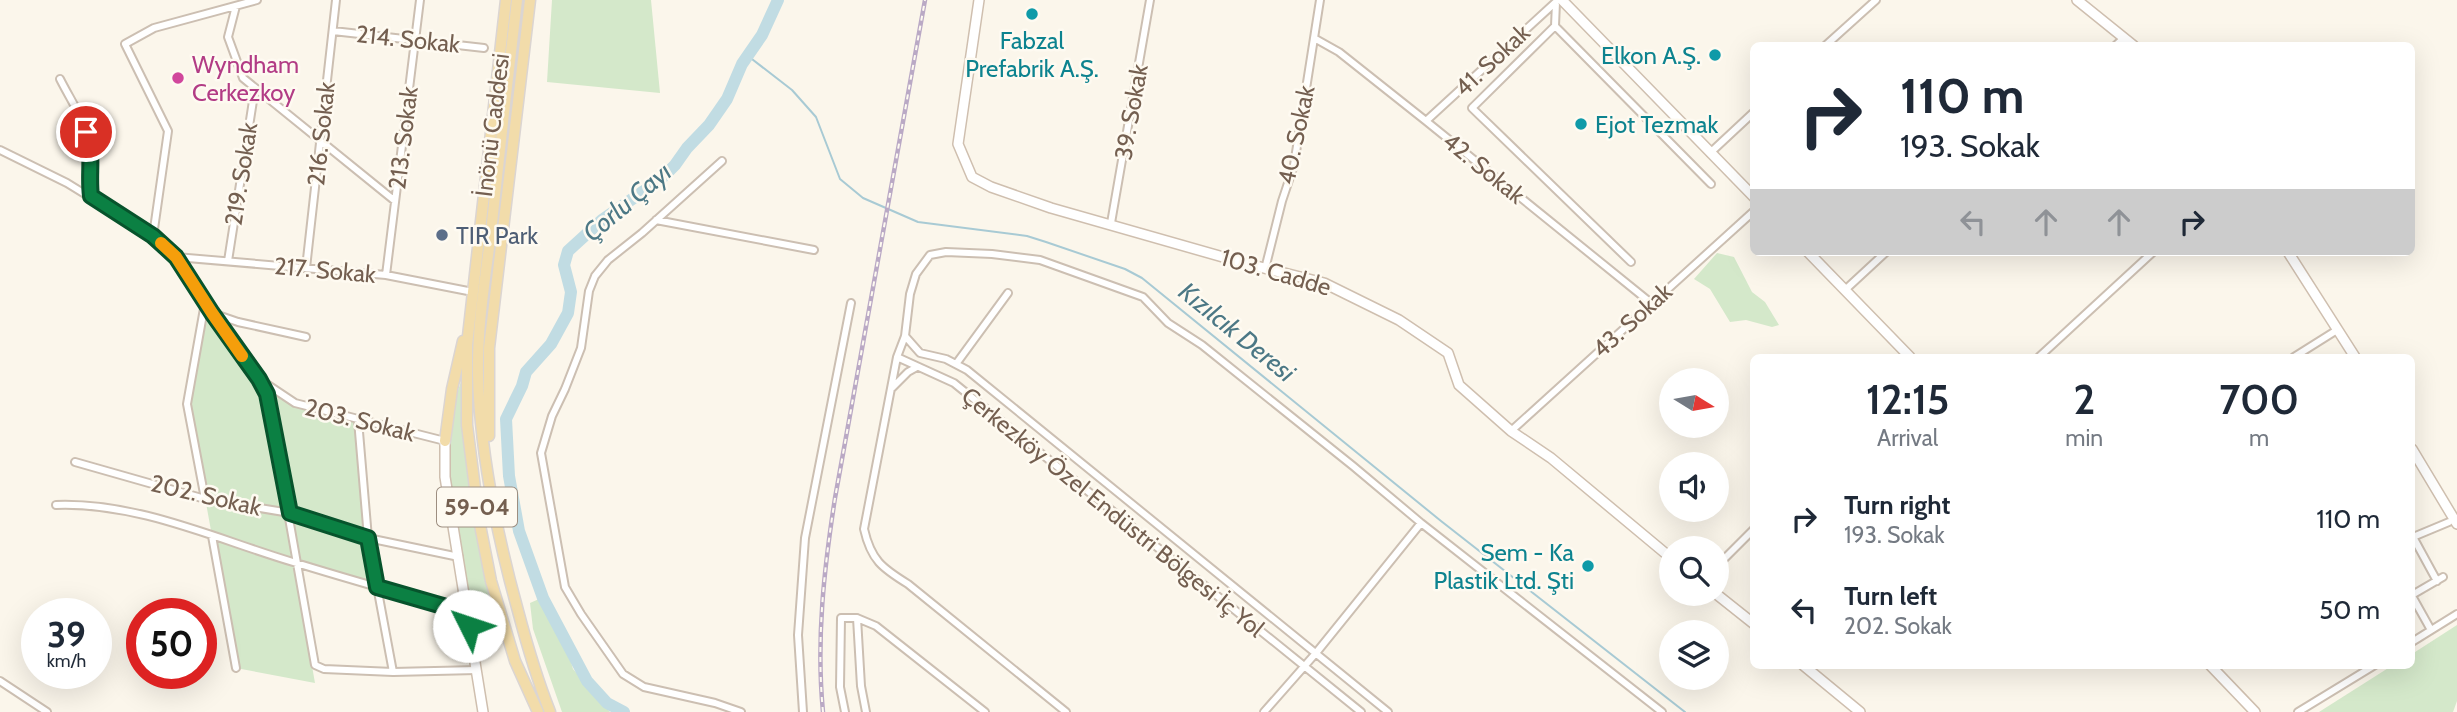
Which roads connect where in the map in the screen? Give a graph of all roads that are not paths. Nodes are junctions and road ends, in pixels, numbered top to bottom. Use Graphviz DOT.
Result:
graph roads {
  1 [pos="257,0"];
  2 [pos="336,0"];
  3 [pos="420,0"];
  4 [pos="506,0"];
  5 [pos="517,0"];
  6 [pos="530,0"];
  7 [pos="979,0"];
  8 [pos="1150,0"];
  9 [pos="1320,0"];
  10 [pos="1876,0"];
  11 [pos="2077,0"];
  12 [pos="1559,1"];
  13 [pos="236,6"];
  14 [pos="1555,26"];
  15 [pos="332,32"];
  16 [pos="1314,38"];
  17 [pos="2124,38"];
  18 [pos="415,39"];
  19 [pos="1829,42"];
  20 [pos="2120,42"];
  21 [pos="2129,42"];
  22 [pos="484,48"];
  23 [pos="60,79"];
  24 [pos="255,88"];
  25 [pos="1750,116"];
  26 [pos="1426,121"];
  27 [pos="320,141"];
  28 [pos="0,150"];
  29 [pos="1710,153"];
  30 [pos="722,161"];
  31 [pos="1711,184"];
  32 [pos="1750,193"];
  33 [pos="91,196"];
  34 [pos="395,201"];
  35 [pos="1750,215"];
  36 [pos="656,220"];
  37 [pos="1111,223"];
  38 [pos="153,236"];
  39 [pos="814,250"];
  40 [pos="1812,256"];
  41 [pos="1882,256"];
  42 [pos="2149,256"];
  43 [pos="2291,256"];
  44 [pos="176,257"];
  45 [pos="228,261"];
  46 [pos="1631,262"];
  47 [pos="306,268"];
  48 [pos="1265,269"];
  49 [pos="386,275"];
  50 [pos="1845,289"];
  51 [pos="473,292"];
  52 [pos="1008,293"];
  53 [pos="205,303"];
  54 [pos="851,303"];
  55 [pos="1651,303"];
  56 [pos="212,313"];
  57 [pos="2337,330"];
  58 [pos="905,336"];
  59 [pos="306,337"];
  60 [pos="1907,354"];
  61 [pos="2042,354"];
  62 [pos="2299,354"];
  63 [pos="2353,354"];
  64 [pos="897,357"];
  65 [pos="956,364"];
  66 [pos="917,367"];
  67 [pos="259,379"];
  68 [pos="891,390"];
  69 [pos="358,421"];
  70 [pos="1511,431"];
  71 [pos="445,441"];
  72 [pos="2415,454"];
  73 [pos="75,462"];
  74 [pos="205,499"];
  75 [pos="56,505"];
  76 [pos="290,513"];
  77 [pos="495,517"];
  78 [pos="1420,523"];
  79 [pos="2453,523"];
  80 [pos="1750,533"];
  81 [pos="212,536"];
  82 [pos="2415,536"];
  83 [pos="368,538"];
  84 [pos="2415,540"];
  85 [pos="1659,548"];
  86 [pos="1729,554"];
  87 [pos="459,557"];
  88 [pos="296,563"];
  89 [pos="377,587"];
  90 [pos="2415,594"];
  91 [pos="2415,601"];
  92 [pos="1729,604"];
  93 [pos="467,613"];
  94 [pos="2457,614"];
  95 [pos="857,618"];
  96 [pos="503,621"];
  97 [pos="1750,621"];
  98 [pos="469,626"];
  99 [pos="2431,630"];
  100 [pos="2415,640"];
  101 [pos="1316,653"];
  102 [pos="1303,666"];
  103 [pos="236,668"];
  104 [pos="1808,669"];
  105 [pos="2214,669"];
  106 [pos="2368,669"];
  107 [pos="477,670"];
  108 [pos="393,672"];
  109 [pos="0,681"];
  110 [pos="47,712"];
  111 [pos="483,712"];
  112 [pos="538,712"];
  113 [pos="550,712"];
  114 [pos="741,712"];
  115 [pos="803,712"];
  116 [pos="845,712"];
  117 [pos="866,712"];
  118 [pos="985,712"];
  119 [pos="1066,712"];
  120 [pos="1264,712"];
  121 [pos="1361,712"];
  122 [pos="1388,712"];
  123 [pos="1662,712"];
  124 [pos="1860,712"];
  125 [pos="2255,712"];
  126 [pos="2298,712"];
  1 -- 13 [label="street"];
  2 -- 15 [label="street, 216. Sokak"];
  3 -- 18 [label="street, 213. Sokak"];
  4 -- 51 [label="main road, İnönü Caddesi / 59-04"];
  5 -- 77 [label="main road, 59-04"];
  6 -- 77 [label="main road"];
  7 -- 37 [label="street, 103. Cadde"];
  8 -- 37 [label="street, 39. Sokak"];
  9 -- 16 [label="street, 40. Sokak"];
  10 -- 19 [label="street"];
  11 -- 17 [label="street"];
  12 -- 14 [label="street"];
  12 -- 26 [label="street, 41. Sokak"];
  12 -- 29 [label="street"];
  13 -- 24 [label="street"];
  13 -- 38 [label="street"];
  14 -- 31 [label="street"];
  14 -- 46 [label="street"];
  15 -- 18 [label="street, 214. Sokak"];
  15 -- 27 [label="street, 216. Sokak"];
  16 -- 26 [label="street, 42. Sokak"];
  16 -- 48 [label="street, 40. Sokak"];
  17 -- 20 [label="street"];
  17 -- 21 [label="street"];
  18 -- 22 [label="street, 214. Sokak"];
  18 -- 34 [label="street, 213. Sokak"];
  23 -- 33 [label="street"];
  24 -- 27 [label="street"];
  24 -- 45 [label="street, 219. Sokak"];
  25 -- 29 [label="street"];
  26 -- 55 [label="street, 42. Sokak"];
  27 -- 34 [label="street"];
  27 -- 47 [label="street, 216. Sokak"];
  28 -- 33 [label="street, 203. Sokak"];
  29 -- 32 [label="street"];
  30 -- 36 [label="street"];
  33 -- 38 [label="street, 203. Sokak"];
  34 -- 49 [label="street, 213. Sokak"];
  35 -- 55 [label="street, 43. Sokak"];
  36 -- 39 [label="street"];
  36 -- 114 [label="street"];
  37 -- 48 [label="street, 103. Cadde"];
  38 -- 44 [label="street, 203. Sokak"];
  40 -- 50 [label="street"];
  41 -- 50 [label="street"];
  42 -- 61 [label="street"];
  43 -- 57 [label="street"];
  44 -- 45 [label="street, 217. Sokak"];
  44 -- 53 [label="street, 203. Sokak"];
  45 -- 47 [label="street, 217. Sokak"];
  47 -- 49 [label="street, 217. Sokak"];
  48 -- 70 [label="street, 103. Cadde"];
  49 -- 51 [label="street, 217. Sokak"];
  50 -- 60 [label="street"];
  51 -- 71 [label="main road"];
  51 -- 96 [label="main road, 59-04"];
  52 -- 65 [label="street, Çerkezköy Özel Endüstri Bölgesi İç Yol"];
  53 -- 56 [label="street, 203. Sokak"];
  53 -- 74 [label="street"];
  54 -- 115 [label="street"];
  55 -- 70 [label="street, 43. Sokak"];
  56 -- 59 [label="street"];
  56 -- 67 [label="street, 203. Sokak"];
  57 -- 62 [label="street"];
  57 -- 63 [label="street"];
  58 -- 64 [label="street"];
  58 -- 65 [label="street, Çerkezköy Özel Endüstri Bölgesi İç Yol"];
  58 -- 78 [label="street"];
  64 -- 66 [label="street, Çerkezköy Özel Endüstri Bölgesi İç Yol"];
  64 -- 68 [label="street"];
  65 -- 101 [label="street, Çerkezköy Özel Endüstri Bölgesi İç Yol"];
  66 -- 68 [label="street"];
  66 -- 102 [label="street, Çerkezköy Özel Endüstri Bölgesi İç Yol"];
  67 -- 69 [label="street, 203. Sokak"];
  67 -- 76 [label="street"];
  68 -- 119 [label="street"];
  69 -- 71 [label="street, 203. Sokak"];
  69 -- 83 [label="street"];
  70 -- 85 [label="street, 103. Cadde"];
  71 -- 87 [label="street"];
  72 -- 79 [label="street"];
  73 -- 74 [label="street, 202. Sokak"];
  74 -- 76 [label="street, 202. Sokak"];
  75 -- 81 [label="street"];
  76 -- 83 [label="street, 202. Sokak"];
  76 -- 88 [label="street"];
  77 -- 113 [label="main road, 59-04"];
  78 -- 101 [label="street"];
  78 -- 123 [label="street"];
  79 -- 82 [label="street"];
  80 -- 86 [label="street"];
  81 -- 88 [label="street"];
  81 -- 103 [label="street"];
  83 -- 87 [label="street, 202. Sokak"];
  83 -- 89 [label="street"];
  84 -- 90 [label="street"];
  87 -- 93 [label="street"];
  88 -- 89 [label="street"];
  88 -- 108 [label="street"];
  89 -- 93 [label="street"];
  89 -- 108 [label="street"];
  91 -- 99 [label="street"];
  92 -- 97 [label="street"];
  93 -- 98 [label="street"];
  94 -- 99 [label="street"];
  95 -- 116 [label="street"];
  95 -- 117 [label="street"];
  95 -- 118 [label="street"];
  96 -- 98 [label="street"];
  96 -- 112 [label="main road, 59-04"];
  98 -- 107 [label="street"];
  99 -- 100 [label="street"];
  101 -- 102 [label="street"];
  101 -- 122 [label="street, Çerkezköy Özel Endüstri Bölgesi İç Yol"];
  102 -- 120 [label="street"];
  102 -- 121 [label="street, Çerkezköy Özel Endüstri Bölgesi İç Yol"];
  104 -- 124 [label="street"];
  105 -- 125 [label="street"];
  106 -- 126 [label="street"];
  107 -- 108 [label="street"];
  107 -- 111 [label="street"];
  109 -- 110 [label="street"];
}
